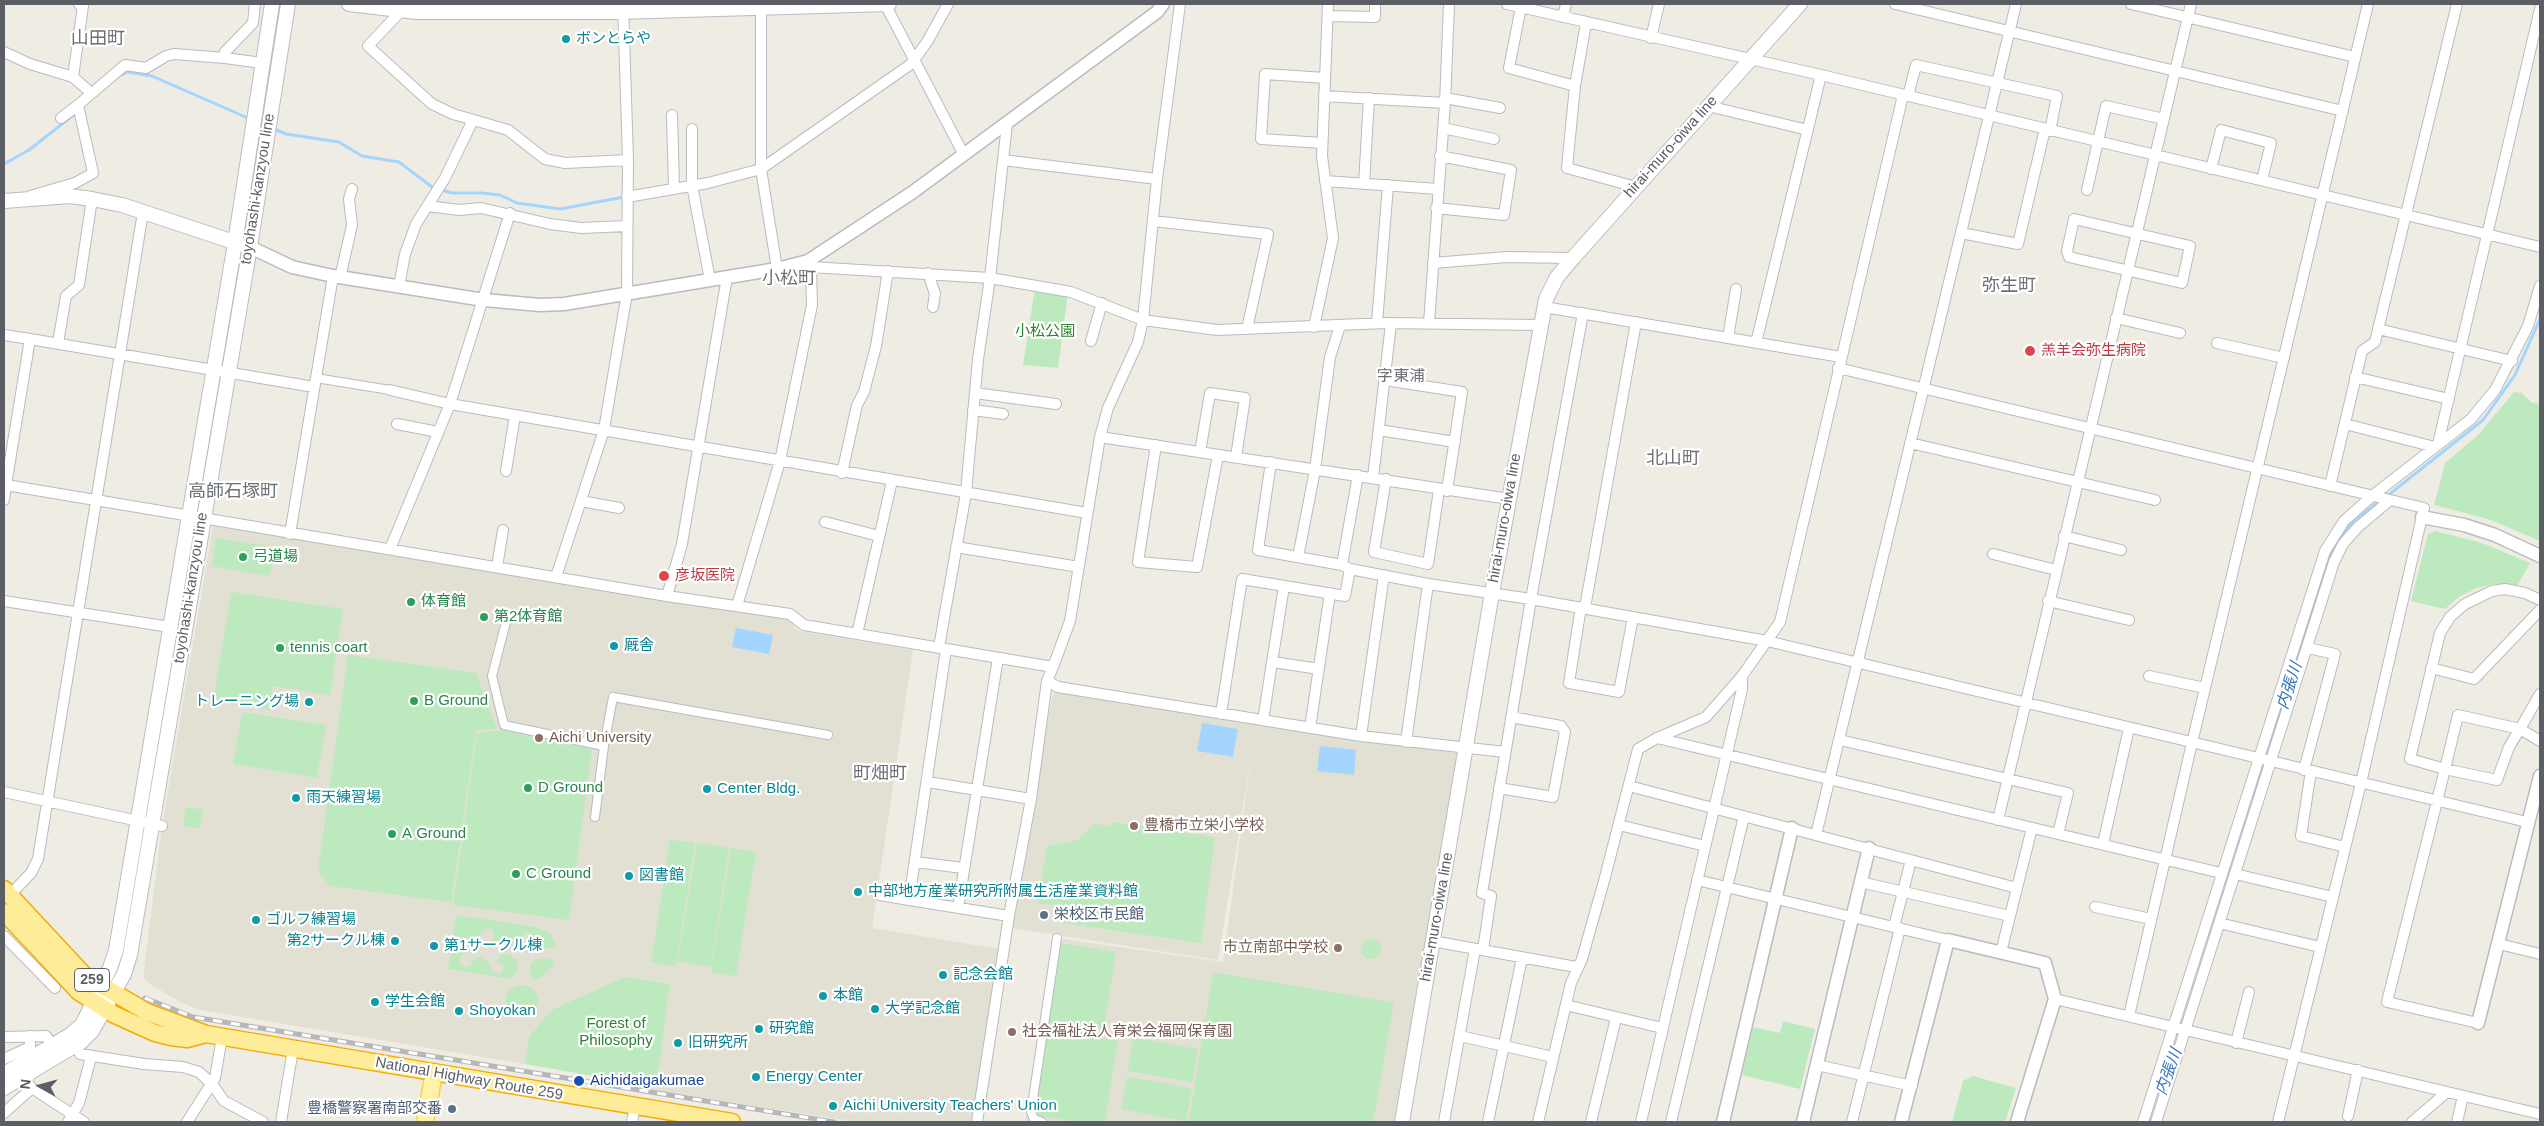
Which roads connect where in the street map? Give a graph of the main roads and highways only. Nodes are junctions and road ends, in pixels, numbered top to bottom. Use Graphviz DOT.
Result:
graph roads {
  1 [pos="272,4"];
  2 [pos="288,4"];
  3 [pos="349,4"];
  4 [pos="885,4"];
  5 [pos="889,4"];
  6 [pos="1800,4"];
  7 [pos="761,6"];
  8 [pos="623,7"];
  9 [pos="419,8"];
  10 [pos="4,201"];
  11 [pos="235,243"];
  12 [pos="250,247"];
  13 [pos="196,516"];
  14 [pos="151,823"];
  15 [pos="7,892"];
  16 [pos="4,912"];
  17 [pos="108,990"];
  18 [pos="99,1006"];
  19 [pos="214,1036"];
  20 [pos="434,1073"];
  21 [pos="4,1074"];
  22 [pos="4,1088"];
  23 [pos="633,1114"];
  24 [pos="683,1118"];
  25 [pos="425,1122"];
  26 [pos="732,1122"];
  27 [pos="1402,1122"];
  1 -- 11 [label="main road, toyohashi-kanzyou line"];
  2 -- 12 [label="main road, toyohashi-kanzyou line"];
  3 -- 9 [label="main road"];
  4 -- 5 [label="main road"];
  4 -- 7 [label="main road"];
  6 -- 27 [label="main road, hirai-muro-oiwa line"];
  7 -- 8 [label="main road"];
  8 -- 9 [label="main road"];
  10 -- 11 [label="main road"];
  11 -- 12 [label="main road"];
  11 -- 13 [label="main road, toyohashi-kanzyou line"];
  12 -- 13 [label="main road, toyohashi-kanzyou line"];
  13 -- 14 [label="main road, toyohashi-kanzyou line"];
  13 -- 14 [label="main road, toyohashi-kanzyou line"];
  14 -- 17 [label="main road, toyohashi-kanzyou line"];
  15 -- 17 [label="highway, National Highway Route 259 / 259"];
  16 -- 18 [label="highway, National Highway Route 259 / 259"];
  17 -- 18 [label="main road, toyohashi-kanzyou line"];
  17 -- 19 [label="highway, National Highway Route 259 / 259"];
  18 -- 19 [label="highway, National Highway Route 259 / 259"];
  18 -- 21 [label="main road, toyohashi-kanzyou line"];
  18 -- 22 [label="main road, toyohashi-kanzyou line"];
  19 -- 20 [label="highway, National Highway Route 259 / 259"];
  20 -- 23 [label="highway, National Highway Route 259 / 259"];
  20 -- 25 [label="main road"];
  23 -- 24 [label="highway, National Highway Route 259 / 259"];
  24 -- 26 [label="highway, National Highway Route 259 / 259"];
}
